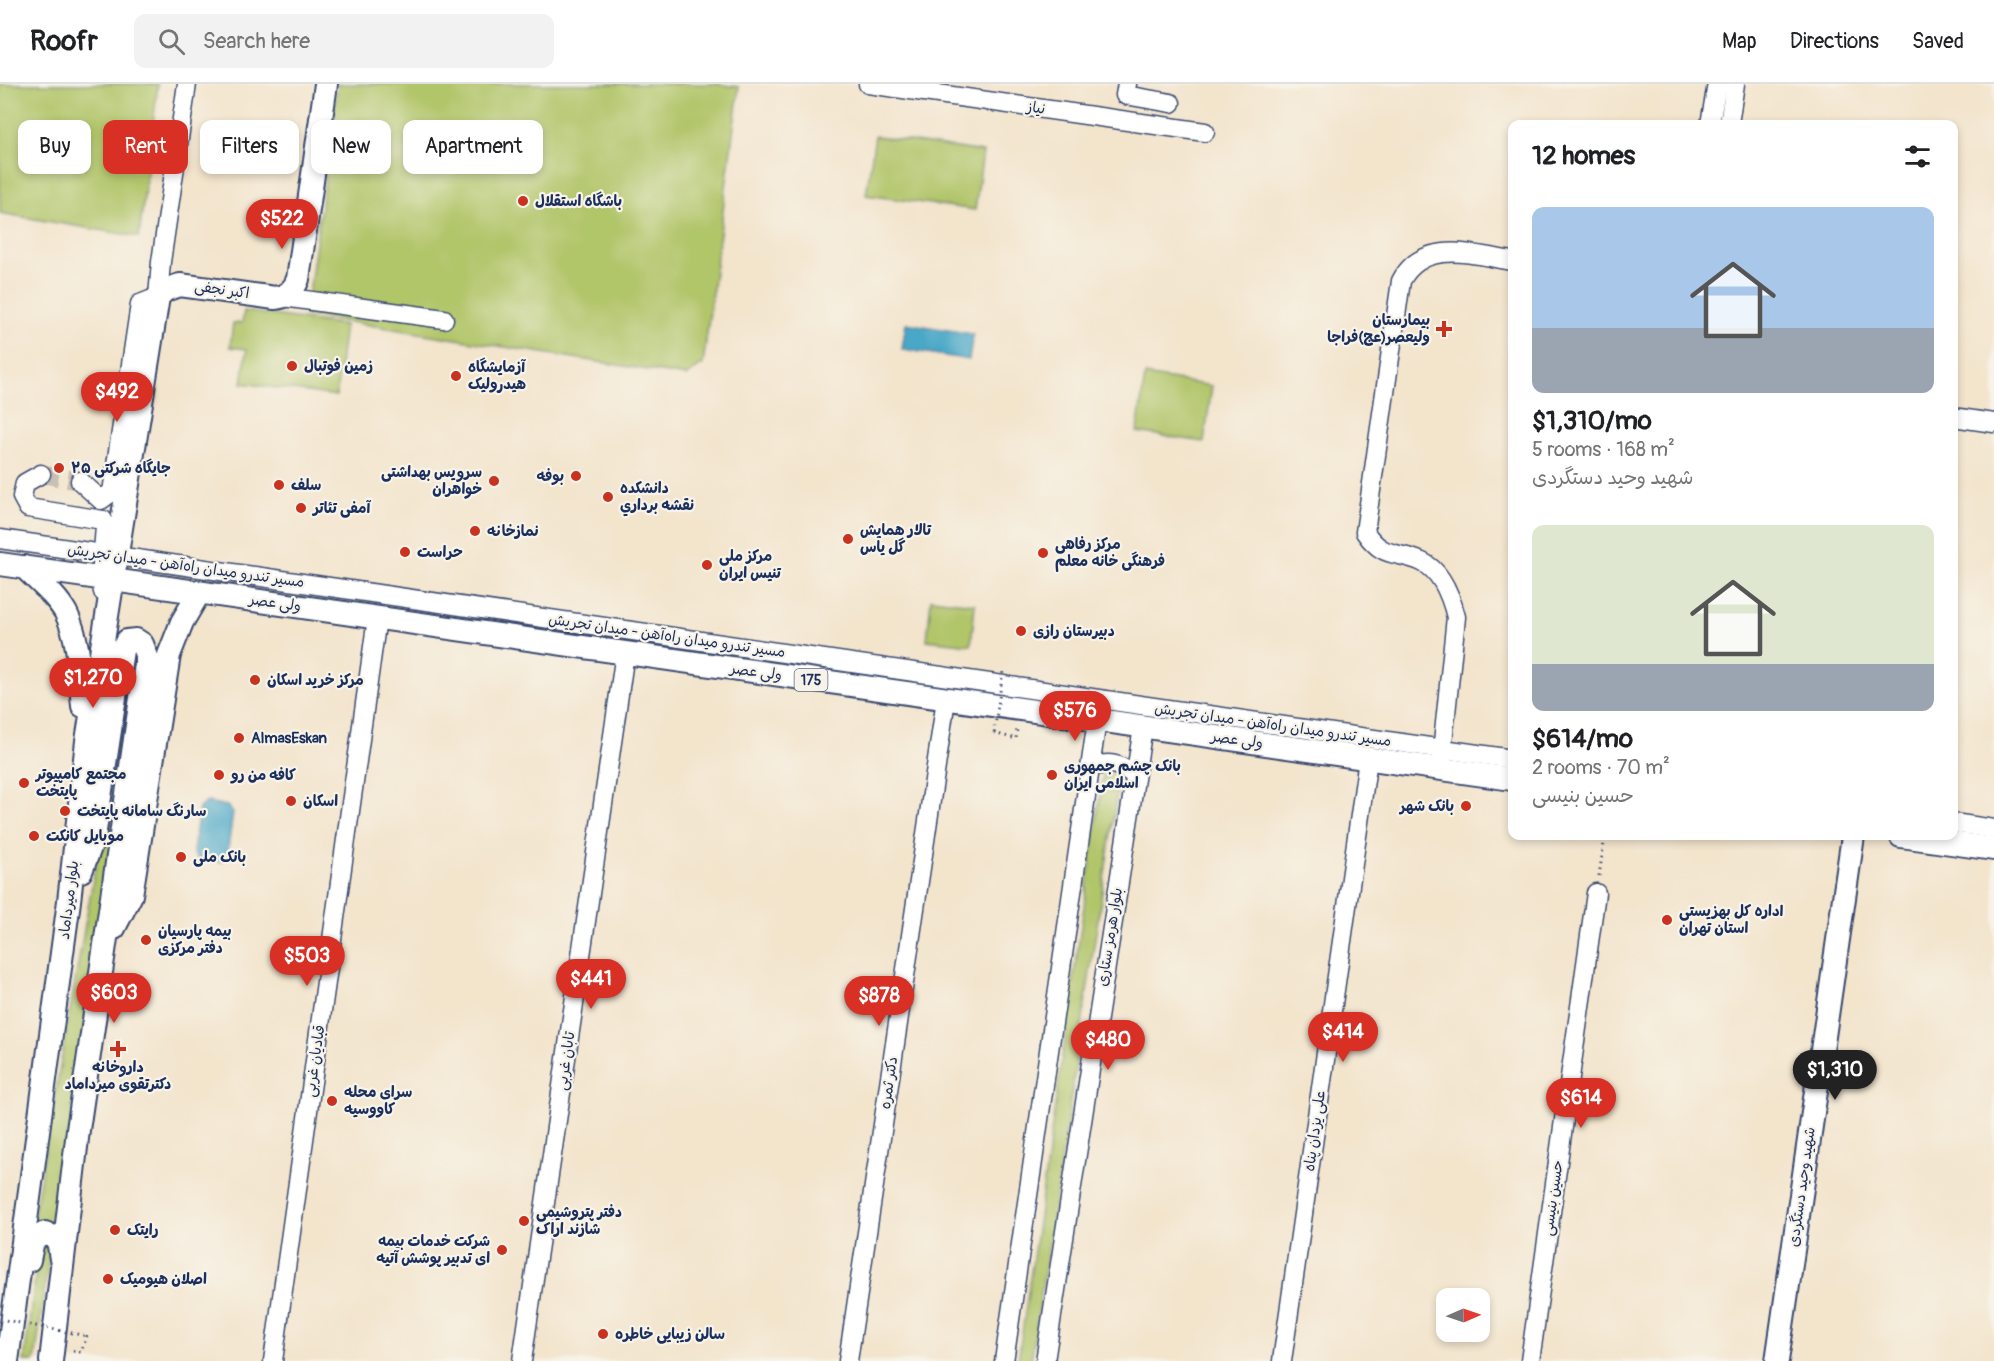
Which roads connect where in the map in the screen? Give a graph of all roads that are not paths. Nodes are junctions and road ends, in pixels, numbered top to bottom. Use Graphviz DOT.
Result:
graph roads {
  1 [pos="187,84"];
  2 [pos="326,84"];
  3 [pos="868,84"];
  4 [pos="1127,84"];
  5 [pos="1717,84"];
  6 [pos="1736,84"];
  7 [pos="1171,103"];
  8 [pos="1711,120"];
  9 [pos="1731,120"];
  10 [pos="1205,132"];
  11 [pos="1508,260"];
  12 [pos="158,297"];
  13 [pos="283,297"];
  14 [pos="444,319"];
  15 [pos="1958,418"];
  16 [pos="1994,423"];
  17 [pos="41,474"];
  18 [pos="80,481"];
  19 [pos="0,539"];
  20 [pos="110,555"];
  21 [pos="0,564"];
  22 [pos="24,567"];
  23 [pos="106,580"];
  24 [pos="199,593"];
  25 [pos="377,618"];
  26 [pos="625,653"];
  27 [pos="946,699"];
  28 [pos="1097,720"];
  29 [pos="1143,727"];
  30 [pos="87,741"];
  31 [pos="1368,759"];
  32 [pos="1442,759"];
  33 [pos="1508,759"];
  34 [pos="1090,768"];
  35 [pos="1135,776"];
  36 [pos="1508,778"];
  37 [pos="1958,824"];
  38 [pos="1994,829"];
  39 [pos="1852,840"];
  40 [pos="1930,840"];
  41 [pos="1994,849"];
  42 [pos="1596,893"];
  43 [pos="69,901"];
  44 [pos="105,946"];
  45 [pos="62,1275"];
  46 [pos="16,1303"];
  47 [pos="7,1361"];
  48 [pos="51,1361"];
  49 [pos="273,1361"];
  50 [pos="522,1361"];
  51 [pos="848,1361"];
  52 [pos="1004,1361"];
  53 [pos="1045,1361"];
  54 [pos="1282,1361"];
  55 [pos="1530,1361"];
  56 [pos="1777,1361"];
  1 -- 12 [label="street"];
  2 -- 13 [label="main road"];
  3 -- 10 [label="street, نیاز"];
  4 -- 7 [label="street"];
  5 -- 8 [label="street"];
  6 -- 9 [label="street"];
  11 -- 32 [label="street"];
  12 -- 13 [label="main road, اکبر نجفی"];
  12 -- 18 [label="street"];
  12 -- 20 [label="main road"];
  13 -- 14 [label="street"];
  15 -- 16 [label="street"];
  17 -- 20 [label="street"];
  19 -- 20 [label="street, مسیر تندرو میدان راه‌آهن - میدان تجریش"];
  20 -- 23 [label="main road"];
  20 -- 32 [label="street, مسیر تندرو میدان راه‌آهن - میدان تجریش"];
  21 -- 22 [label="main road, ولی عصر / 175"];
  22 -- 23 [label="main road, ولی عصر / 175"];
  22 -- 30 [label="main road"];
  23 -- 24 [label="main road, ولی عصر / 175"];
  23 -- 30 [label="main road, بلوار میرداماد"];
  24 -- 25 [label="main road, ولی عصر / 175"];
  24 -- 44 [label="main road"];
  25 -- 26 [label="main road, ولی عصر / 175"];
  25 -- 49 [label="street, قبادیان غربی"];
  26 -- 27 [label="main road, ولی عصر / 175"];
  26 -- 50 [label="street, تابان غربی"];
  27 -- 28 [label="main road, ولی عصر / 175"];
  27 -- 51 [label="street, دکتر ثمره"];
  28 -- 29 [label="main road, ولی عصر / 175"];
  28 -- 34 [label="street"];
  29 -- 31 [label="main road, ولی عصر / 175"];
  29 -- 35 [label="street, بلوار هرمز ستاری"];
  30 -- 43 [label="main road, بلوار میرداماد"];
  31 -- 32 [label="main road, ولی عصر / 175"];
  31 -- 54 [label="street, علی یزدان پناه"];
  32 -- 33 [label="street, مسیر تندرو میدان راه‌آهن - میدان تجریش"];
  32 -- 36 [label="main road, ولی عصر / 175"];
  34 -- 35 [label="street"];
  34 -- 52 [label="street"];
  35 -- 53 [label="street, بلوار هرمز ستاری"];
  37 -- 38 [label="street"];
  39 -- 56 [label="main road, شهید وحید دستگردی"];
  40 -- 41 [label="main road"];
  42 -- 55 [label="street, حسین بنیسی"];
  43 -- 44 [label="main road"];
  43 -- 46 [label="main road, بلوار میرداماد"];
  44 -- 45 [label="main road"];
  45 -- 46 [label="main road"];
  45 -- 48 [label="main road"];
  46 -- 47 [label="main road, بلوار میرداماد"];
}
